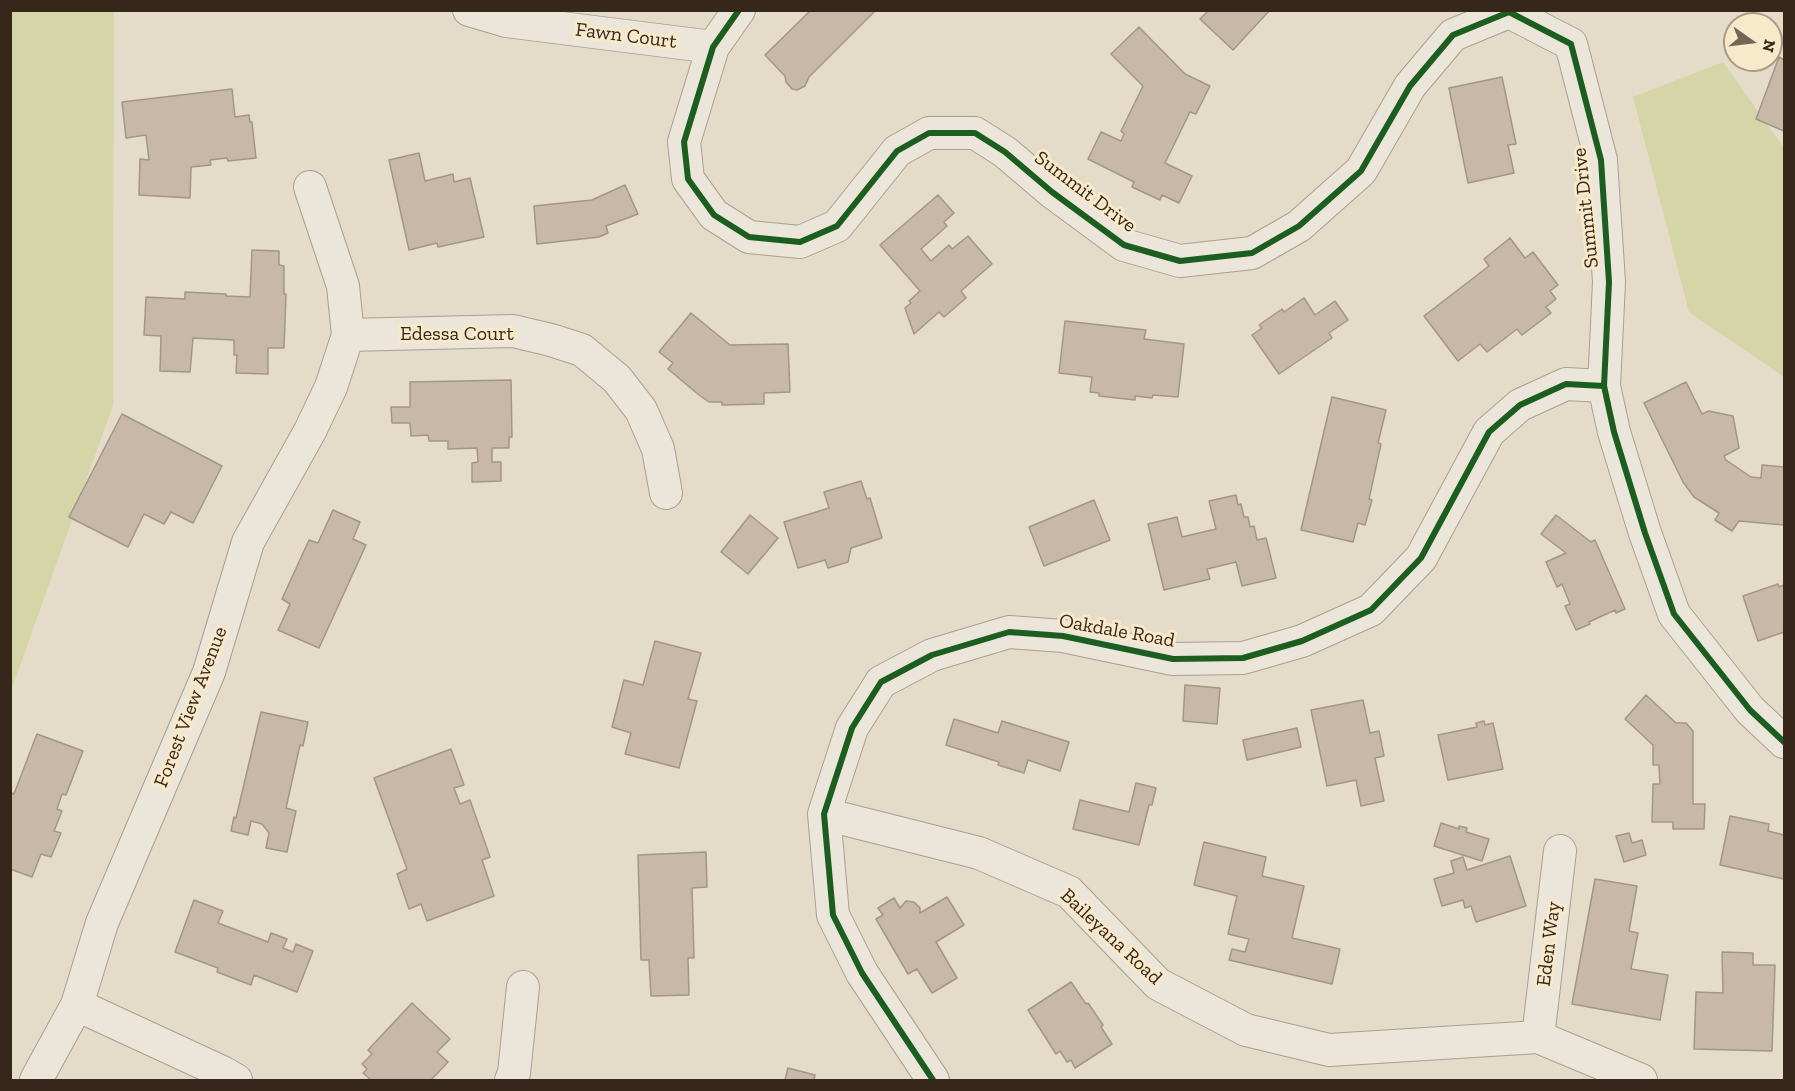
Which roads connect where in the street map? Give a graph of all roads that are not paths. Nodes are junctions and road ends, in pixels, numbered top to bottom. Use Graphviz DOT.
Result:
graph roads {
  1 [pos="469,10"];
  2 [pos="739,10"];
  3 [pos="1509,11"];
  4 [pos="713,47"];
  5 [pos="310,187"];
  6 [pos="348,335"];
  7 [pos="1604,386"];
  8 [pos="666,493"];
  9 [pos="1785,742"];
  10 [pos="824,814"];
  11 [pos="1560,851"];
  12 [pos="523,987"];
  13 [pos="76,1005"];
  14 [pos="1538,1037"];
  15 [pos="36,1080"];
  16 [pos="236,1080"];
  17 [pos="511,1080"];
  18 [pos="933,1080"];
  19 [pos="1641,1080"];
  1 -- 4 [label="street, Fawn Court"];
  2 -- 4 [label="street, Summit Drive"];
  3 -- 4 [label="street, Summit Drive"];
  3 -- 7 [label="street, Summit Drive"];
  5 -- 6 [label="street"];
  6 -- 8 [label="street, Edessa Court"];
  6 -- 13 [label="street, Forest View Avenue"];
  7 -- 9 [label="street, Summit Drive"];
  7 -- 10 [label="street, Oakdale Road"];
  10 -- 14 [label="street, Baileyana Road"];
  10 -- 18 [label="street, Oakdale Road"];
  11 -- 14 [label="street, Eden Way"];
  12 -- 17 [label="street"];
  13 -- 15 [label="street, Forest View Avenue"];
  13 -- 16 [label="street"];
  14 -- 19 [label="street, Baileyana Road"];
}
